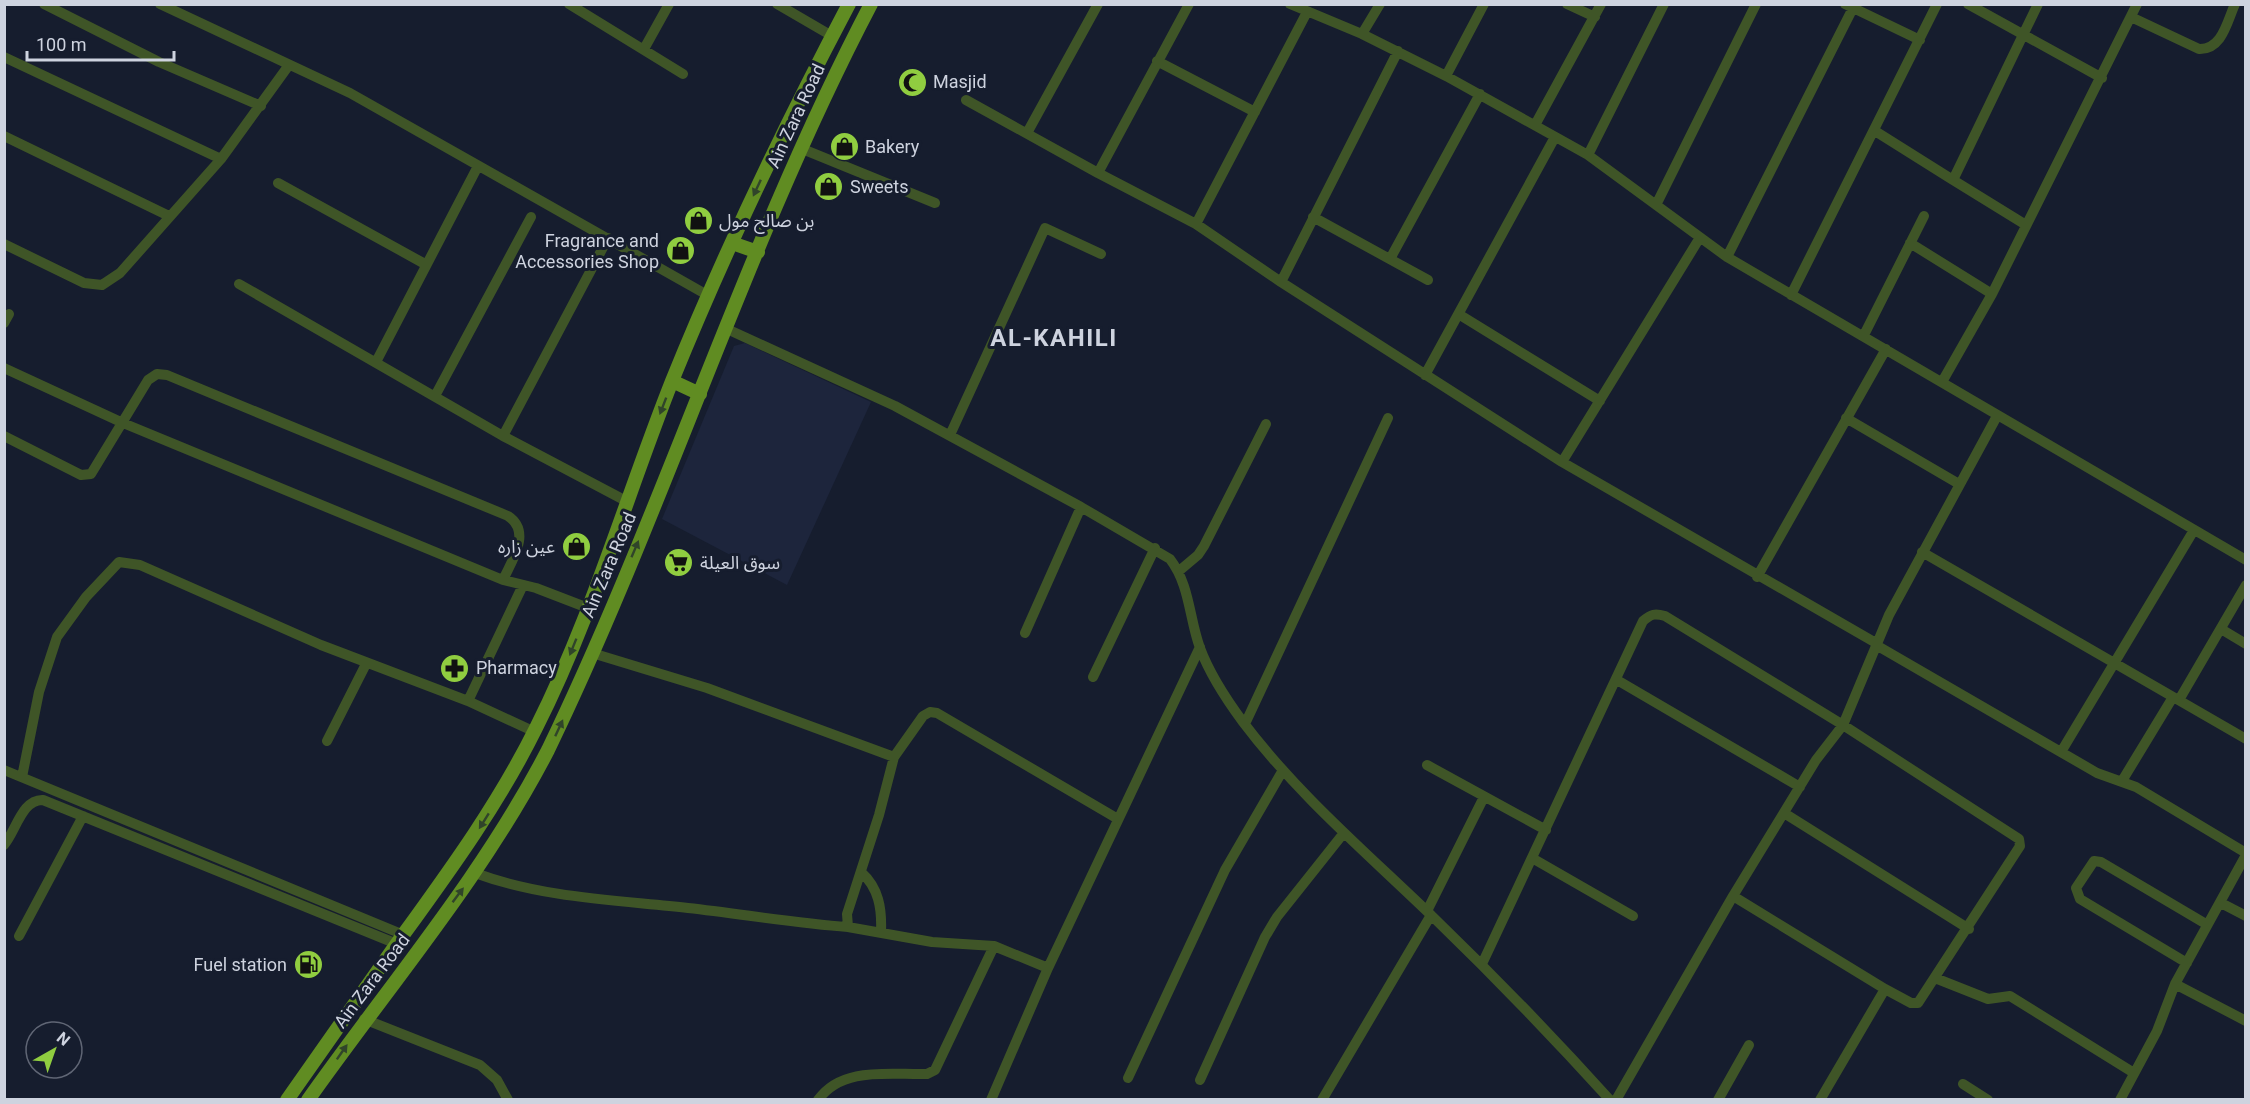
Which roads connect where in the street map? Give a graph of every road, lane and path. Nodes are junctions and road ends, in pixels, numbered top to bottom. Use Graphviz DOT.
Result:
graph roads {
  1 [pos="44,4"];
  2 [pos="160,4"];
  3 [pos="569,4"];
  4 [pos="669,4"];
  5 [pos="777,4"];
  6 [pos="849,4"];
  7 [pos="872,4"];
  8 [pos="1098,4"];
  9 [pos="1189,4"];
  10 [pos="1290,4"];
  11 [pos="1380,4"];
  12 [pos="1484,4"];
  13 [pos="1567,4"];
  14 [pos="1601,4"];
  15 [pos="1664,4"];
  16 [pos="1756,4"];
  17 [pos="1937,4"];
  18 [pos="1968,4"];
  19 [pos="2038,4"];
  20 [pos="2137,4"];
  21 [pos="2235,4"];
  22 [pos="1851,6"];
  23 [pos="1307,12"];
  24 [pos="1595,17"];
  25 [pos="2131,17"];
  26 [pos="1362,34"];
  27 [pos="2023,35"];
  28 [pos="832,36"];
  29 [pos="1920,40"];
  30 [pos="644,49"];
  31 [pos="1398,51"];
  32 [pos="4,57"];
  33 [pos="1157,61"];
  34 [pos="289,65"];
  35 [pos="683,74"];
  36 [pos="1446,76"];
  37 [pos="2102,78"];
  38 [pos="1480,94"];
  39 [pos="966,100"];
  40 [pos="261,106"];
  41 [pos="1255,112"];
  42 [pos="1535,125"];
  43 [pos="1875,131"];
  44 [pos="1027,133"];
  45 [pos="4,136"];
  46 [pos="1555,137"];
  47 [pos="800,148"];
  48 [pos="1588,155"];
  49 [pos="221,159"];
  50 [pos="478,166"];
  51 [pos="1098,173"];
  52 [pos="1953,180"];
  53 [pos="278,183"];
  54 [pos="935,203"];
  55 [pos="1656,205"];
  56 [pos="169,216"];
  57 [pos="1924,216"];
  58 [pos="531,217"];
  59 [pos="1313,217"];
  60 [pos="1196,224"];
  61 [pos="2026,225"];
  62 [pos="608,238"];
  63 [pos="1699,239"];
  64 [pos="732,243"];
  65 [pos="1910,243"];
  66 [pos="4,244"];
  67 [pos="758,252"];
  68 [pos="1101,254"];
  69 [pos="1727,257"];
  70 [pos="1390,259"];
  71 [pos="425,264"];
  72 [pos="1428,280"];
  73 [pos="1281,282"];
  74 [pos="239,284"];
  75 [pos="1992,294"];
  76 [pos="709,296"];
  77 [pos="1791,296"];
  78 [pos="1460,315"];
  79 [pos="727,329"];
  80 [pos="1864,335"];
  81 [pos="1886,349"];
  82 [pos="376,362"];
  83 [pos="4,368"];
  84 [pos="1425,375"];
  85 [pos="672,381"];
  86 [pos="1942,382"];
  87 [pos="700,394"];
  88 [pos="435,396"];
  89 [pos="1600,401"];
  90 [pos="1997,416"];
  91 [pos="1388,418"];
  92 [pos="1846,418"];
  93 [pos="123,423"];
  94 [pos="1266,424"];
  95 [pos="950,435"];
  96 [pos="4,436"];
  97 [pos="503,436"];
  98 [pos="1562,462"];
  99 [pos="1959,484"];
  100 [pos="627,502"];
  101 [pos="1081,507"];
  102 [pos="2194,530"];
  103 [pos="1155,548"];
  104 [pos="1922,552"];
  105 [pos="2246,560"];
  106 [pos="1179,571"];
  107 [pos="1757,577"];
  108 [pos="503,580"];
  109 [pos="523,585"];
  110 [pos="2246,585"];
  111 [pos="588,608"];
  112 [pos="2221,629"];
  113 [pos="1024,633"];
  114 [pos="1876,644"];
  115 [pos="2246,644"];
  116 [pos="1200,647"];
  117 [pos="592,653"];
  118 [pos="2115,663"];
  119 [pos="366,664"];
  120 [pos="1094,677"];
  121 [pos="1617,680"];
  122 [pos="2176,698"];
  123 [pos="468,701"];
  124 [pos="1245,724"];
  125 [pos="1843,725"];
  126 [pos="535,732"];
  127 [pos="2246,739"];
  128 [pos="327,741"];
  129 [pos="2061,752"];
  130 [pos="894,758"];
  131 [pos="1427,765"];
  132 [pos="4,770"];
  133 [pos="1283,770"];
  134 [pos="22,777"];
  135 [pos="2122,781"];
  136 [pos="1800,787"];
  137 [pos="1484,797"];
  138 [pos="1784,813"];
  139 [pos="83,816"];
  140 [pos="1118,819"];
  141 [pos="1546,830"];
  142 [pos="1343,834"];
  143 [pos="4,845"];
  144 [pos="2246,854"];
  145 [pos="1532,858"];
  146 [pos="861,872"];
  147 [pos="475,873"];
  148 [pos="1733,896"];
  149 [pos="2221,903"];
  150 [pos="1429,913"];
  151 [pos="1633,916"];
  152 [pos="2246,916"];
  153 [pos="2206,924"];
  154 [pos="848,927"];
  155 [pos="1969,928"];
  156 [pos="881,932"];
  157 [pos="19,936"];
  158 [pos="400,940"];
  159 [pos="994,946"];
  160 [pos="2187,963"];
  161 [pos="1482,964"];
  162 [pos="1048,968"];
  163 [pos="1935,978"];
  164 [pos="2175,984"];
  165 [pos="1886,989"];
  166 [pos="364,1019"];
  167 [pos="2246,1021"];
  168 [pos="1749,1045"];
  169 [pos="2134,1073"];
  170 [pos="1128,1078"];
  171 [pos="1200,1080"];
  172 [pos="1963,1084"];
  173 [pos="287,1100"];
  174 [pos="308,1100"];
  175 [pos="508,1100"];
  176 [pos="818,1100"];
  177 [pos="991,1100"];
  178 [pos="1322,1100"];
  179 [pos="1610,1100"];
  180 [pos="1616,1100"];
  181 [pos="1718,1100"];
  182 [pos="1820,1100"];
  183 [pos="1988,1100"];
  184 [pos="2120,1100"];
  1 -- 40 [label="street"];
  2 -- 34 [label="street"];
  3 -- 30 [label="street"];
  4 -- 30 [label="street"];
  5 -- 28 [label="street"];
  6 -- 28 [label="main road, Ain Zara Road"];
  7 -- 47 [label="main road, Ain Zara Road"];
  8 -- 44 [label="street"];
  9 -- 33 [label="street"];
  10 -- 23 [label="street"];
  11 -- 26 [label="street"];
  12 -- 36 [label="street"];
  13 -- 24 [label="street"];
  14 -- 24 [label="street"];
  15 -- 48 [label="street"];
  16 -- 55 [label="street"];
  17 -- 29 [label="street"];
  18 -- 27 [label="street"];
  19 -- 27 [label="street"];
  20 -- 25 [label="street"];
  21 -- 25 [label="street"];
  22 -- 29 [label="street"];
  22 -- 69 [label="street"];
  23 -- 26 [label="street"];
  23 -- 41 [label="street"];
  24 -- 42 [label="street"];
  25 -- 37 [label="street"];
  26 -- 31 [label="street"];
  27 -- 37 [label="street"];
  27 -- 52 [label="street"];
  28 -- 64 [label="main road, Ain Zara Road, one-way"];
  29 -- 43 [label="street"];
  30 -- 35 [label="street"];
  31 -- 36 [label="street"];
  31 -- 59 [label="street"];
  32 -- 49 [label="street"];
  33 -- 41 [label="street"];
  33 -- 51 [label="street"];
  34 -- 40 [label="street"];
  34 -- 50 [label="street"];
  36 -- 38 [label="street"];
  37 -- 61 [label="street"];
  38 -- 42 [label="street"];
  38 -- 70 [label="street"];
  39 -- 44 [label="street"];
  40 -- 49 [label="street"];
  41 -- 60 [label="street"];
  42 -- 46 [label="street"];
  43 -- 52 [label="street"];
  43 -- 77 [label="street"];
  44 -- 51 [label="street"];
  45 -- 56 [label="street"];
  46 -- 48 [label="street"];
  46 -- 78 [label="street"];
  47 -- 54 [label="street"];
  47 -- 67 [label="main road, Ain Zara Road"];
  48 -- 55 [label="street"];
  49 -- 56 [label="street"];
  50 -- 62 [label="street"];
  50 -- 71 [label="street"];
  51 -- 60 [label="street"];
  52 -- 61 [label="street"];
  53 -- 71 [label="street"];
  55 -- 63 [label="street"];
  56 -- 66 [label="street"];
  57 -- 65 [label="street"];
  58 -- 88 [label="street"];
  59 -- 70 [label="street"];
  59 -- 73 [label="street"];
  60 -- 73 [label="street"];
  61 -- 75 [label="street"];
  62 -- 76 [label="street"];
  62 -- 97 [label="street"];
  63 -- 69 [label="street"];
  63 -- 89 [label="street"];
  64 -- 67 [label="main road"];
  64 -- 76 [label="main road, Ain Zara Road"];
  65 -- 75 [label="street"];
  65 -- 80 [label="street"];
  67 -- 79 [label="main road, Ain Zara Road"];
  68 -- 95 [label="street"];
  69 -- 77 [label="street"];
  70 -- 72 [label="street"];
  71 -- 82 [label="street"];
  73 -- 84 [label="street"];
  74 -- 82 [label="street"];
  75 -- 86 [label="street"];
  76 -- 85 [label="main road, Ain Zara Road"];
  77 -- 80 [label="street"];
  78 -- 84 [label="street"];
  78 -- 89 [label="street"];
  79 -- 87 [label="main road, Ain Zara Road"];
  79 -- 95 [label="street"];
  80 -- 81 [label="street"];
  81 -- 86 [label="street"];
  81 -- 92 [label="street"];
  82 -- 88 [label="street"];
  83 -- 93 [label="street"];
  84 -- 98 [label="street"];
  85 -- 87 [label="main road"];
  85 -- 100 [label="main road, Ain Zara Road, one-way"];
  86 -- 90 [label="street"];
  117 -- 87 [label="main road, Ain Zara Road, one-way"];
  88 -- 97 [label="street"];
  89 -- 98 [label="street"];
  90 -- 99 [label="street"];
  90 -- 102 [label="street"];
  91 -- 124 [label="street"];
  92 -- 99 [label="street"];
  92 -- 107 [label="street"];
  93 -- 96 [label="street"];
  93 -- 108 [label="street"];
  93 -- 108 [label="street"];
  94 -- 106 [label="street"];
  95 -- 101 [label="street"];
  97 -- 100 [label="street"];
  98 -- 107 [label="street"];
  99 -- 104 [label="street"];
  100 -- 111 [label="main road, Ain Zara Road"];
  101 -- 103 [label="street"];
  101 -- 113 [label="street"];
  102 -- 105 [label="street"];
  102 -- 118 [label="street"];
  103 -- 106 [label="street"];
  103 -- 120 [label="street"];
  104 -- 114 [label="street"];
  104 -- 118 [label="street"];
  106 -- 116 [label="street"];
  107 -- 114 [label="street"];
  108 -- 109 [label="street"];
  109 -- 111 [label="street"];
  109 -- 123 [label="street"];
  110 -- 112 [label="street"];
  111 -- 126 [label="main road, Ain Zara Road, one-way"];
  112 -- 115 [label="street"];
  112 -- 122 [label="street"];
  114 -- 125 [label="street"];
  114 -- 129 [label="street"];
  116 -- 124 [label="street"];
  116 -- 140 [label="street"];
  117 -- 130 [label="street"];
  147 -- 117 [label="main road, Ain Zara Road, one-way"];
  118 -- 122 [label="street"];
  118 -- 129 [label="street"];
  119 -- 123 [label="street"];
  119 -- 128 [label="street"];
  119 -- 134 [label="street"];
  121 -- 125 [label="street"];
  121 -- 136 [label="street"];
  121 -- 141 [label="street"];
  122 -- 127 [label="street"];
  122 -- 135 [label="street"];
  123 -- 126 [label="street"];
  124 -- 133 [label="street"];
  125 -- 136 [label="street"];
  125 -- 155 [label="street"];
  126 -- 158 [label="main road, Ain Zara Road, one-way"];
  129 -- 135 [label="street"];
  130 -- 140 [label="street"];
  130 -- 146 [label="street"];
  131 -- 137 [label="street"];
  132 -- 134 [label="street"];
  133 -- 142 [label="street"];
  133 -- 170 [label="street"];
  134 -- 158 [label="street"];
  135 -- 144 [label="street"];
  136 -- 138 [label="street"];
  137 -- 141 [label="street"];
  137 -- 150 [label="street"];
  138 -- 148 [label="street"];
  138 -- 155 [label="street"];
  139 -- 143 [label="street"];
  139 -- 157 [label="street"];
  139 -- 158 [label="street"];
  140 -- 162 [label="street"];
  141 -- 145 [label="street"];
  142 -- 150 [label="street"];
  142 -- 171 [label="street"];
  144 -- 149 [label="street"];
  145 -- 151 [label="street"];
  145 -- 161 [label="street"];
  146 -- 154 [label="street"];
  146 -- 156 [label="street"];
  147 -- 154 [label="street"];
  166 -- 147 [label="main road, Ain Zara Road, one-way"];
  148 -- 165 [label="street"];
  148 -- 180 [label="street"];
  149 -- 152 [label="street"];
  149 -- 153 [label="street"];
  150 -- 161 [label="street"];
  150 -- 178 [label="street"];
  153 -- 160 [label="street"];
  153 -- 160 [label="street"];
  154 -- 156 [label="street"];
  155 -- 163 [label="street"];
  156 -- 159 [label="street"];
  158 -- 173 [label="main road, Ain Zara Road"];
  159 -- 162 [label="street"];
  159 -- 176 [label="street"];
  160 -- 164 [label="street"];
  161 -- 179 [label="street"];
  162 -- 177 [label="street"];
  163 -- 165 [label="street"];
  163 -- 169 [label="street"];
  164 -- 167 [label="street"];
  164 -- 169 [label="street"];
  165 -- 182 [label="street"];
  174 -- 166 [label="main road, Ain Zara Road, one-way"];
  166 -- 175 [label="street"];
  168 -- 181 [label="street"];
  169 -- 184 [label="street"];
  172 -- 183 [label="street"];
}
